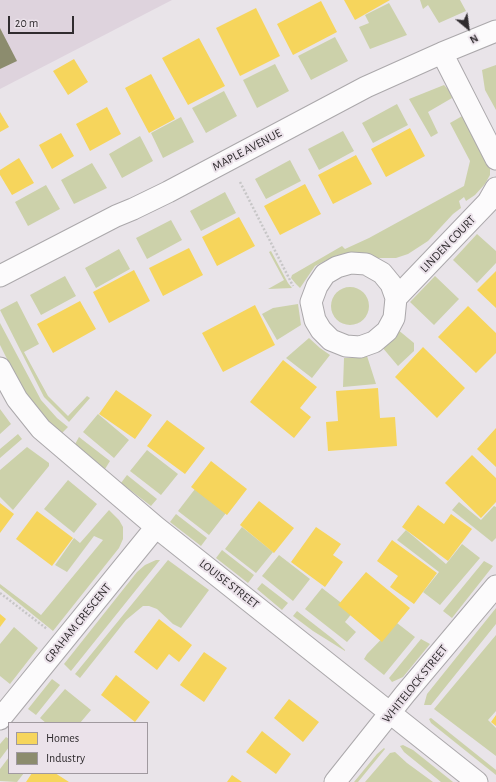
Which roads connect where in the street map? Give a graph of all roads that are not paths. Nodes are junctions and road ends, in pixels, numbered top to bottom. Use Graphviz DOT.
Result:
graph roads {
  1 [pos="496,31"];
  2 [pos="442,53"];
  3 [pos="496,159"];
  4 [pos="496,188"];
  5 [pos="0,276"];
  6 [pos="396,298"];
  7 [pos="0,368"];
  8 [pos="156,527"];
  9 [pos="496,586"];
  10 [pos="391,713"];
  11 [pos="0,719"];
  12 [pos="335,782"];
  13 [pos="477,782"];
  1 -- 2 [label="street, MAPLE AVENUE"];
  2 -- 3 [label="street"];
  2 -- 5 [label="street, MAPLE AVENUE"];
  4 -- 6 [label="street, LINDEN COURT"];
  6 -- 6 [label="street"];
  7 -- 8 [label="street, LOUISE STREET"];
  8 -- 10 [label="street, LOUISE STREET"];
  8 -- 11 [label="street, GRAHAM CRESCENT"];
  9 -- 10 [label="street, WHITELOCK STREET"];
  10 -- 12 [label="street, WHITELOCK STREET"];
  10 -- 13 [label="street, LOUISE STREET"];
}
